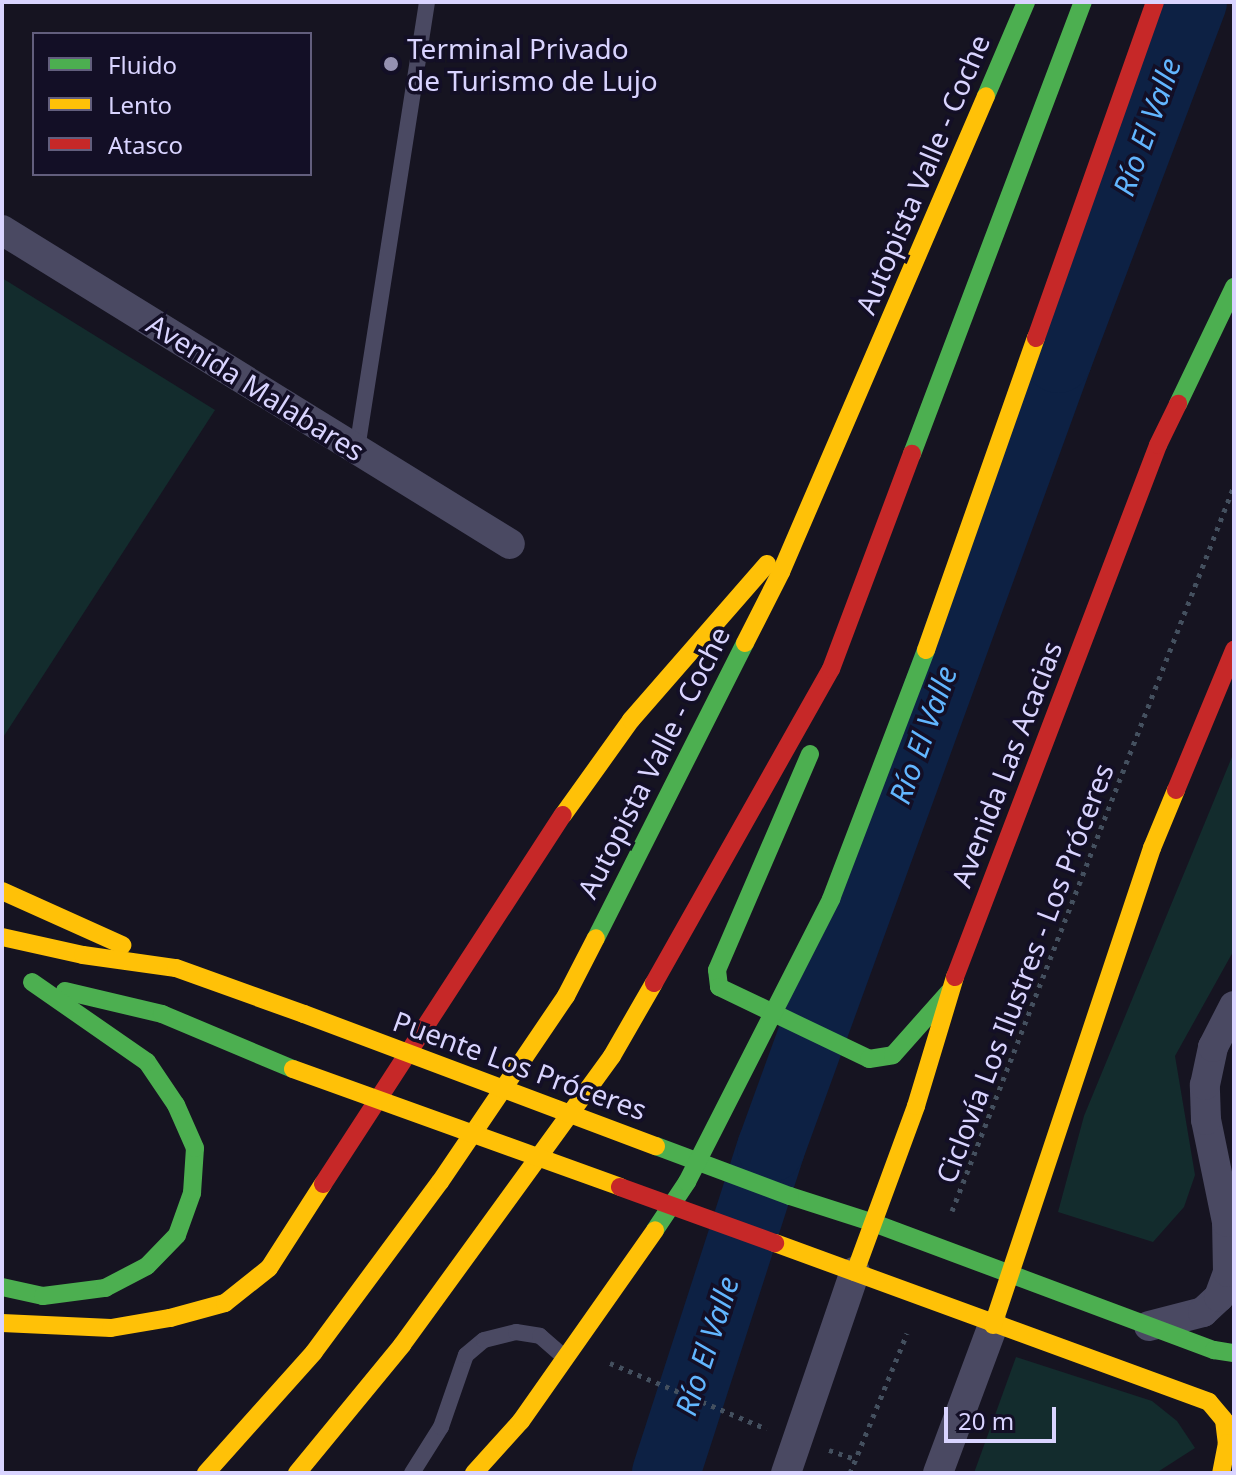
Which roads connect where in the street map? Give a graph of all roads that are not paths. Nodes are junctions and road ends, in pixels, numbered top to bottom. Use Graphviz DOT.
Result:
graph roads {
  1 [pos="427,2"];
  2 [pos="1026,2"];
  3 [pos="1083,2"];
  4 [pos="1155,2"];
  5 [pos="2,230"];
  6 [pos="1234,287"];
  7 [pos="357,449"];
  8 [pos="802,522"];
  9 [pos="510,544"];
  10 [pos="1234,650"];
  11 [pos="831,669"];
  12 [pos="2,891"];
  13 [pos="2,937"];
  14 [pos="176,968"];
  15 [pos="949,992"];
  16 [pos="1234,1006"];
  17 [pos="1214,1158"];
  18 [pos="1234,1182"];
  19 [pos="871,1222"];
  20 [pos="855,1272"];
  21 [pos="1009,1276"];
  22 [pos="2,1287"];
  23 [pos="2,1323"];
  24 [pos="993,1325"];
  25 [pos="1149,1326"];
  26 [pos="1234,1353"];
  27 [pos="508,1460"];
  28 [pos="206,1473"];
  29 [pos="297,1473"];
  30 [pos="412,1473"];
  31 [pos="474,1473"];
  32 [pos="786,1473"];
  33 [pos="938,1473"];
  34 [pos="1221,1473"];
  1 -- 7 [label="lane"];
  2 -- 8 [label="main road, Autopista Valle - Coche"];
  3 -- 11 [label="main road"];
  4 -- 31 [label="main road, bridge"];
  5 -- 7 [label="street, Avenida Malabares"];
  6 -- 15 [label="main road, Avenida Las Acacias"];
  7 -- 9 [label="street, Avenida Malabares"];
  8 -- 23 [label="main road"];
  8 -- 28 [label="main road, Autopista Valle - Coche"];
  10 -- 21 [label="main road"];
  11 -- 15 [label="main road"];
  11 -- 29 [label="main road"];
  12 -- 14 [label="main road"];
  13 -- 14 [label="main road, Puente Los Próceres"];
  14 -- 19 [label="main road, Puente Los Próceres, bridge"];
  15 -- 19 [label="main road, Avenida Las Acacias"];
  16 -- 17 [label="street"];
  17 -- 18 [label="street"];
  17 -- 25 [label="street"];
  19 -- 20 [label="main road, Avenida Las Acacias"];
  19 -- 21 [label="main road, Puente Los Próceres"];
  20 -- 22 [label="main road, bridge"];
  20 -- 24 [label="main road"];
  20 -- 32 [label="street"];
  21 -- 24 [label="main road"];
  21 -- 25 [label="main road, Puente Los Próceres"];
  24 -- 33 [label="street"];
  24 -- 34 [label="main road"];
  25 -- 26 [label="main road, Puente Los Próceres"];
  27 -- 30 [label="lane"];
}
